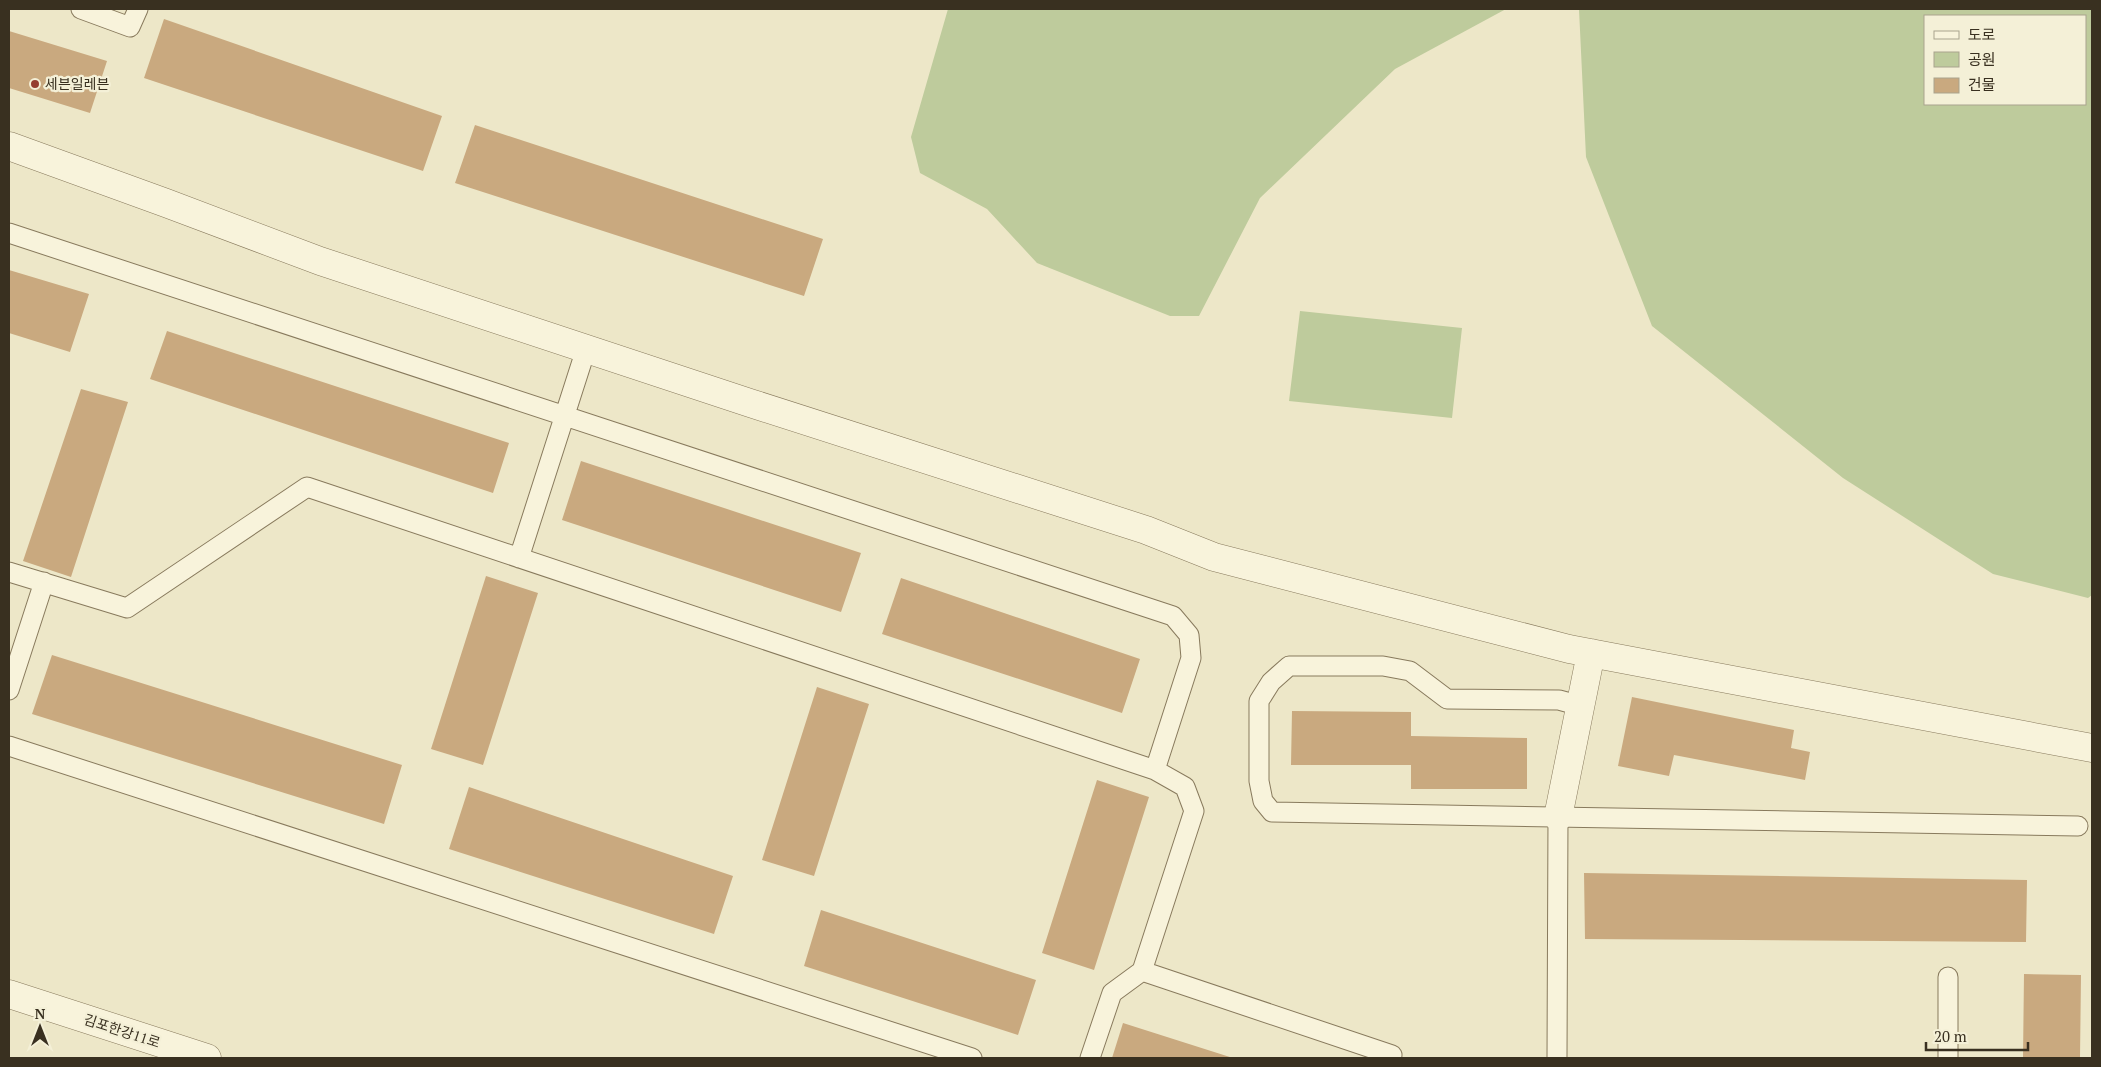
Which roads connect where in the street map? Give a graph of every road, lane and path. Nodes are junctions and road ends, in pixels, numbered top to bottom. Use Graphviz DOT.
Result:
graph roads {
  1 [pos="81,9"];
  2 [pos="138,9"];
  3 [pos="9,146"];
  4 [pos="9,233"];
  5 [pos="586,349"];
  6 [pos="564,416"];
  7 [pos="519,558"];
  8 [pos="9,572"];
  9 [pos="44,582"];
  10 [pos="1591,653"];
  11 [pos="9,690"];
  12 [pos="1581,706"];
  13 [pos="9,746"];
  14 [pos="2092,748"];
  15 [pos="1155,770"];
  16 [pos="1558,817"];
  17 [pos="2078,826"];
  18 [pos="1142,971"];
  19 [pos="1948,977"];
  20 [pos="9,994"];
  21 [pos="9,1008"];
  22 [pos="1392,1055"];
  23 [pos="188,1057"];
  24 [pos="972,1058"];
  25 [pos="1090,1058"];
  26 [pos="1557,1058"];
  27 [pos="1948,1058"];
  1 -- 2 [label="lane"];
  3 -- 5 [label="street"];
  4 -- 6 [label="lane"];
  5 -- 6 [label="lane"];
  5 -- 10 [label="street"];
  6 -- 7 [label="lane"];
  6 -- 15 [label="lane"];
  7 -- 9 [label="lane"];
  7 -- 15 [label="lane"];
  8 -- 9 [label="lane"];
  9 -- 11 [label="lane"];
  10 -- 12 [label="street"];
  10 -- 14 [label="street"];
  12 -- 16 [label="street"];
  12 -- 16 [label="lane"];
  13 -- 24 [label="lane"];
  15 -- 18 [label="lane"];
  16 -- 17 [label="lane"];
  16 -- 26 [label="lane"];
  18 -- 22 [label="lane"];
  18 -- 25 [label="lane"];
  19 -- 27 [label="lane"];
  20 -- 23 [label="street, 김포한강11로"];
  21 -- 23 [label="street, 김포한강11로"];
}
